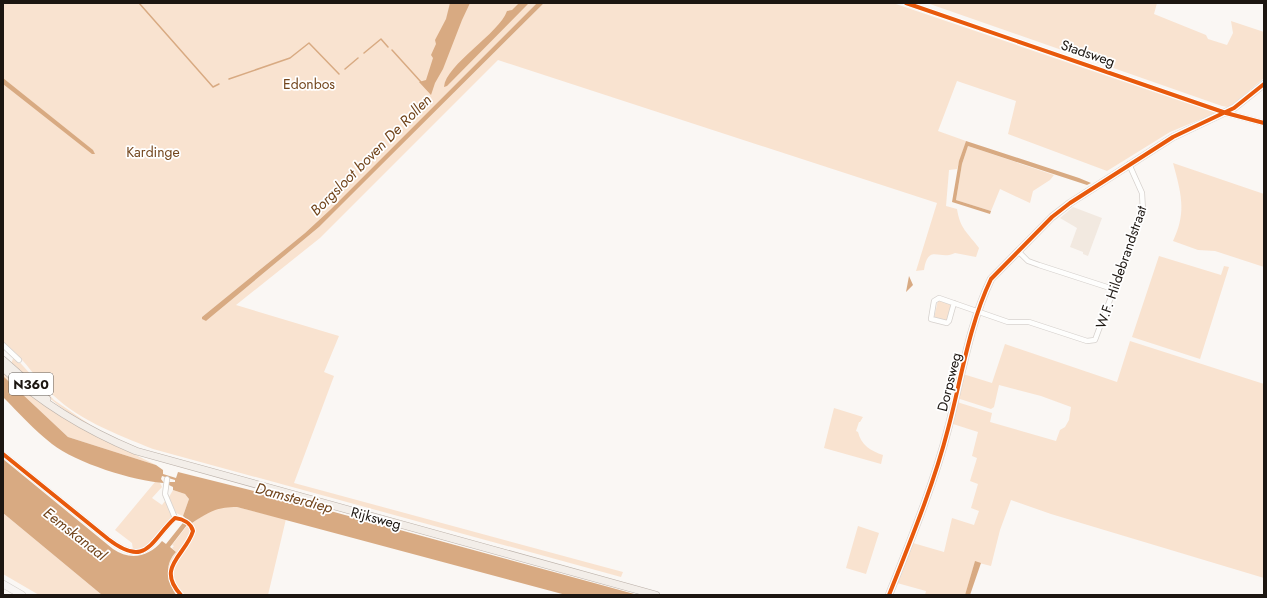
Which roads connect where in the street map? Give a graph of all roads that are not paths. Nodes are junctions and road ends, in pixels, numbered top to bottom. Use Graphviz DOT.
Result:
graph roads {
  1 [pos="1264,84"];
  2 [pos="1226,113"];
  3 [pos="1264,123"];
  4 [pos="1129,164"];
  5 [pos="1018,251"];
  6 [pos="1113,289"];
  7 [pos="954,303"];
  8 [pos="979,311"];
  9 [pos="3,345"];
  10 [pos="13,354"];
  11 [pos="19,360"];
  12 [pos="4,364"];
  13 [pos="3,454"];
  14 [pos="167,479"];
  15 [pos="3,584"];
  16 [pos="22,595"];
  17 [pos="656,595"];
  18 [pos="889,595"];
  1 -- 2 [label="street, Dorpsweg"];
  2 -- 3 [label="street"];
  2 -- 4 [label="street, Dorpsweg"];
  4 -- 5 [label="street, Dorpsweg"];
  4 -- 6 [label="street, W.F. Hildebrandstraat"];
  5 -- 6 [label="street"];
  5 -- 8 [label="street, Dorpsweg"];
  6 -- 8 [label="street, W.F. Hildebrandstraat"];
  7 -- 7 [label="street"];
  7 -- 8 [label="street"];
  8 -- 18 [label="street, Dorpsweg"];
  9 -- 10 [label="street"];
  10 -- 11 [label="street"];
  10 -- 12 [label="street"];
  12 -- 17 [label="main road, Rijksweg / N360"];
  13 -- 14 [label="street"];
  15 -- 16 [label="street"];
}
